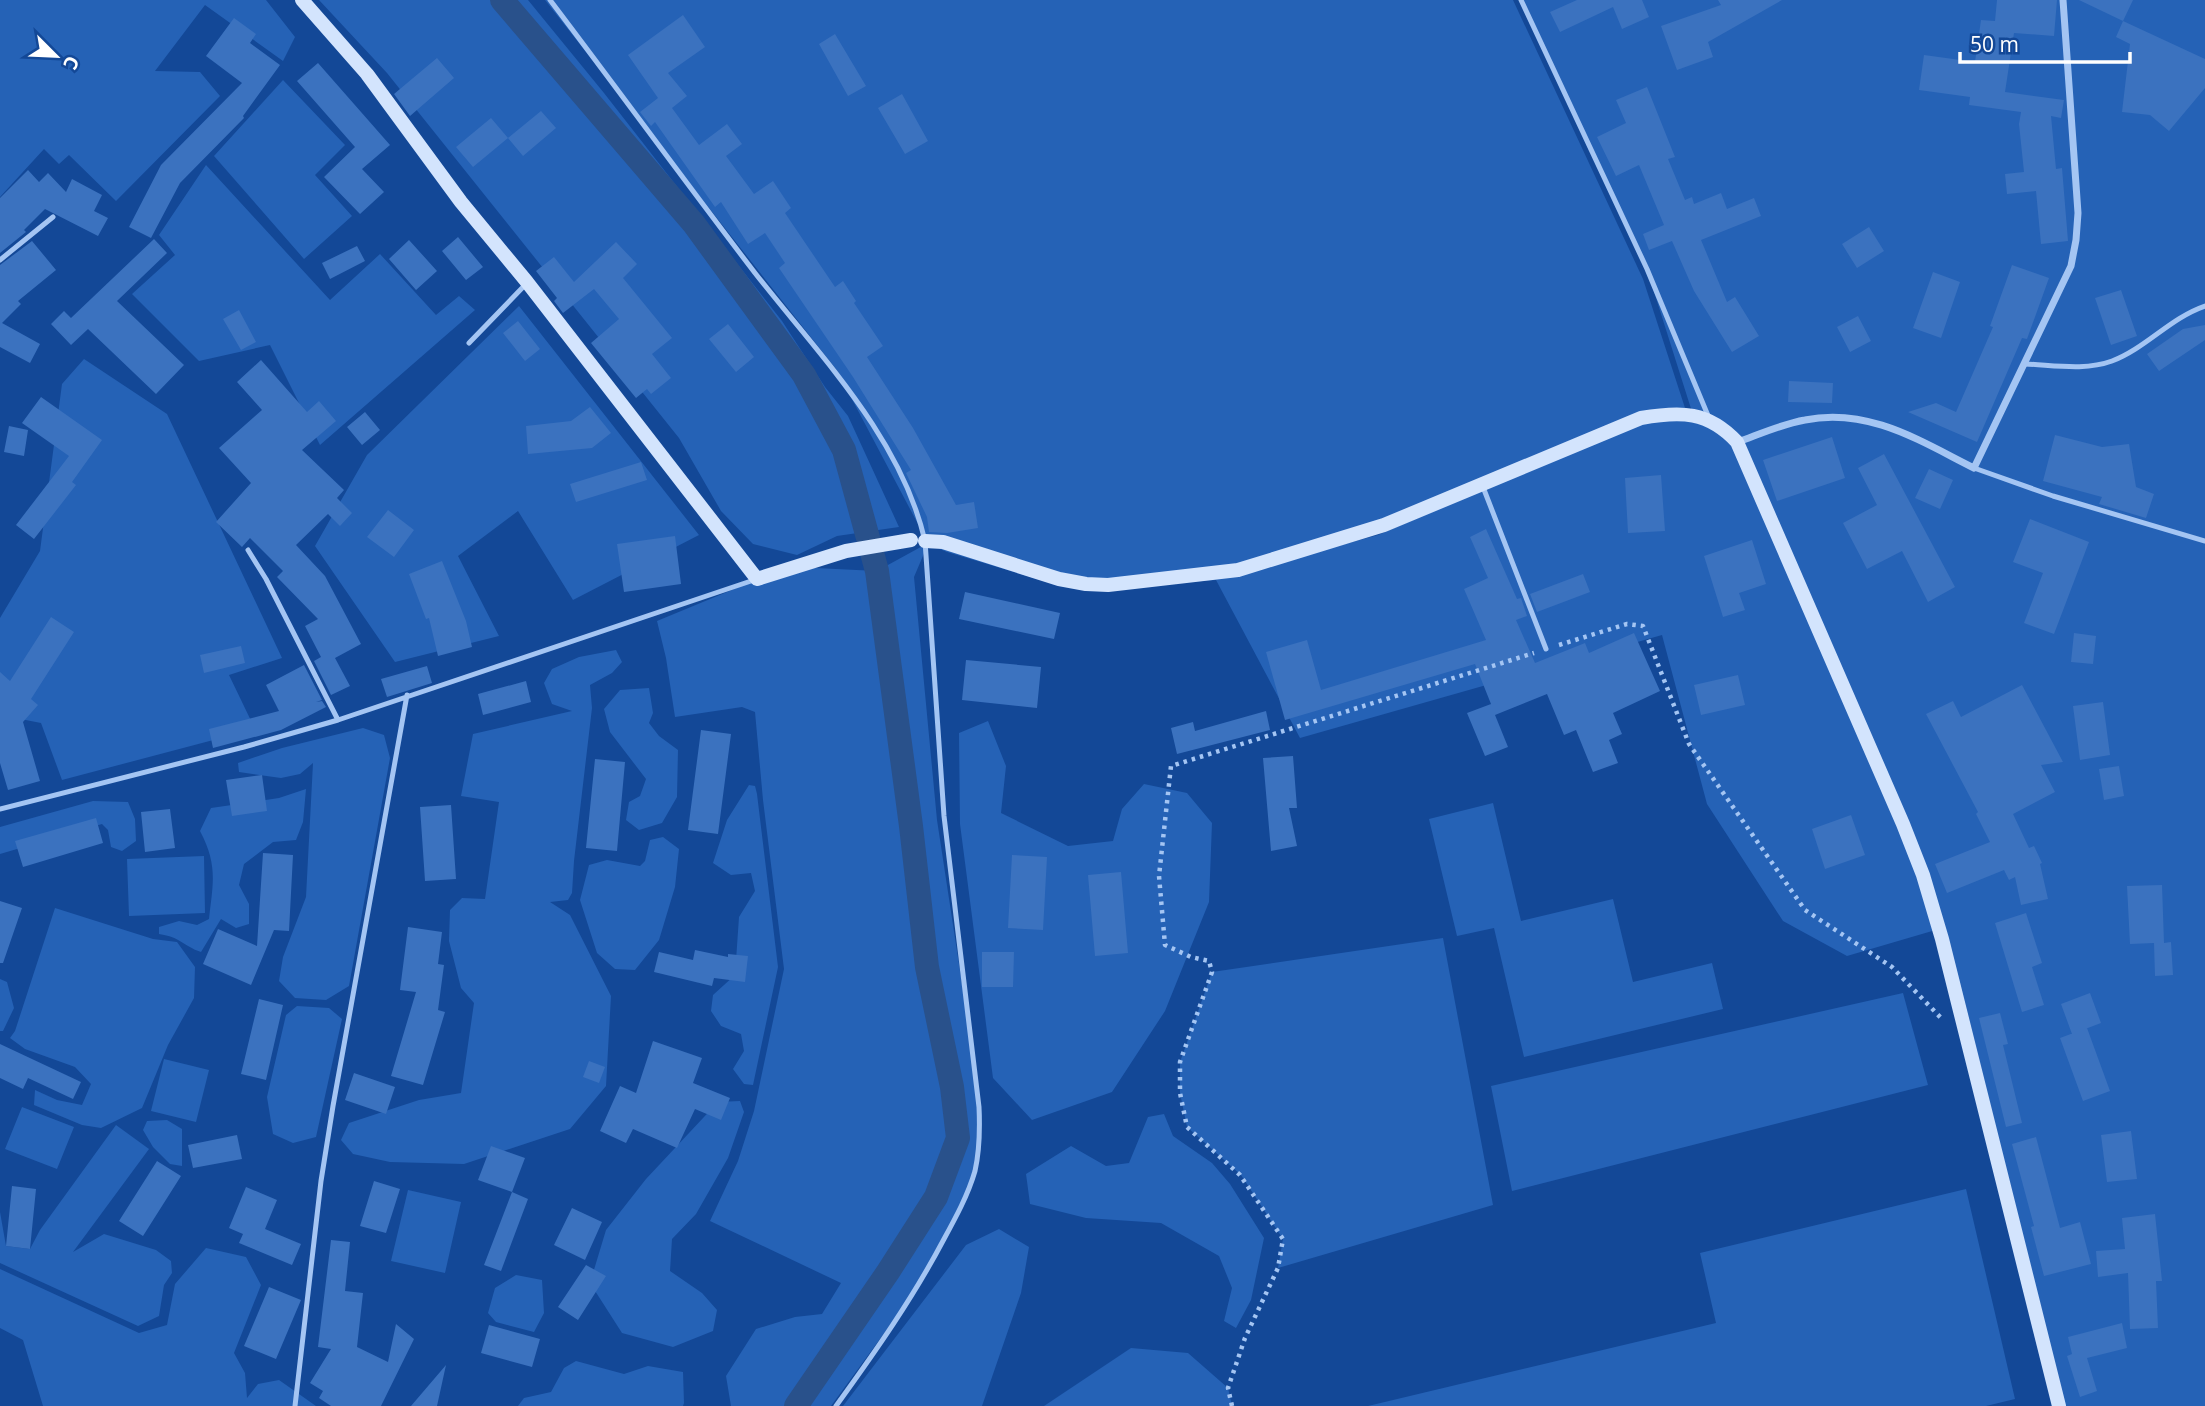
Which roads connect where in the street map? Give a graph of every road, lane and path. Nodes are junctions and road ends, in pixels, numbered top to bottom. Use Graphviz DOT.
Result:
graph roads {
  1 [pos="302,0"];
  2 [pos="550,0"];
  3 [pos="1521,0"];
  4 [pos="2063,0"];
  5 [pos="53,217"];
  6 [pos="0,260"];
  7 [pos="527,282"];
  8 [pos="2205,306"];
  9 [pos="469,343"];
  10 [pos="2025,364"];
  11 [pos="1710,420"];
  12 [pos="1737,442"];
  13 [pos="1974,468"];
  14 [pos="1481,484"];
  15 [pos="918,540"];
  16 [pos="2205,541"];
  17 [pos="248,550"];
  18 [pos="757,579"];
  19 [pos="1546,649"];
  20 [pos="408,695"];
  21 [pos="338,720"];
  22 [pos="0,809"];
  23 [pos="1945,1021"];
  24 [pos="295,1406"];
  25 [pos="836,1406"];
  26 [pos="1232,1406"];
  27 [pos="2059,1406"];
  1 -- 7 [label="street"];
  2 -- 15 [label="lane"];
  3 -- 11 [label="lane"];
  4 -- 10 [label="street"];
  5 -- 6 [label="lane"];
  7 -- 9 [label="lane"];
  7 -- 18 [label="street"];
  8 -- 10 [label="lane"];
  10 -- 13 [label="street"];
  11 -- 12 [label="street"];
  11 -- 14 [label="street"];
  12 -- 13 [label="street"];
  12 -- 27 [label="street"];
  13 -- 16 [label="lane"];
  14 -- 15 [label="street"];
  14 -- 19 [label="lane"];
  15 -- 18 [label="street"];
  15 -- 25 [label="lane"];
  17 -- 21 [label="lane"];
  18 -- 20 [label="lane"];
  19 -- 23 [label="path"];
  19 -- 26 [label="path"];
  20 -- 21 [label="lane"];
  20 -- 24 [label="lane"];
  21 -- 22 [label="lane"];
}
